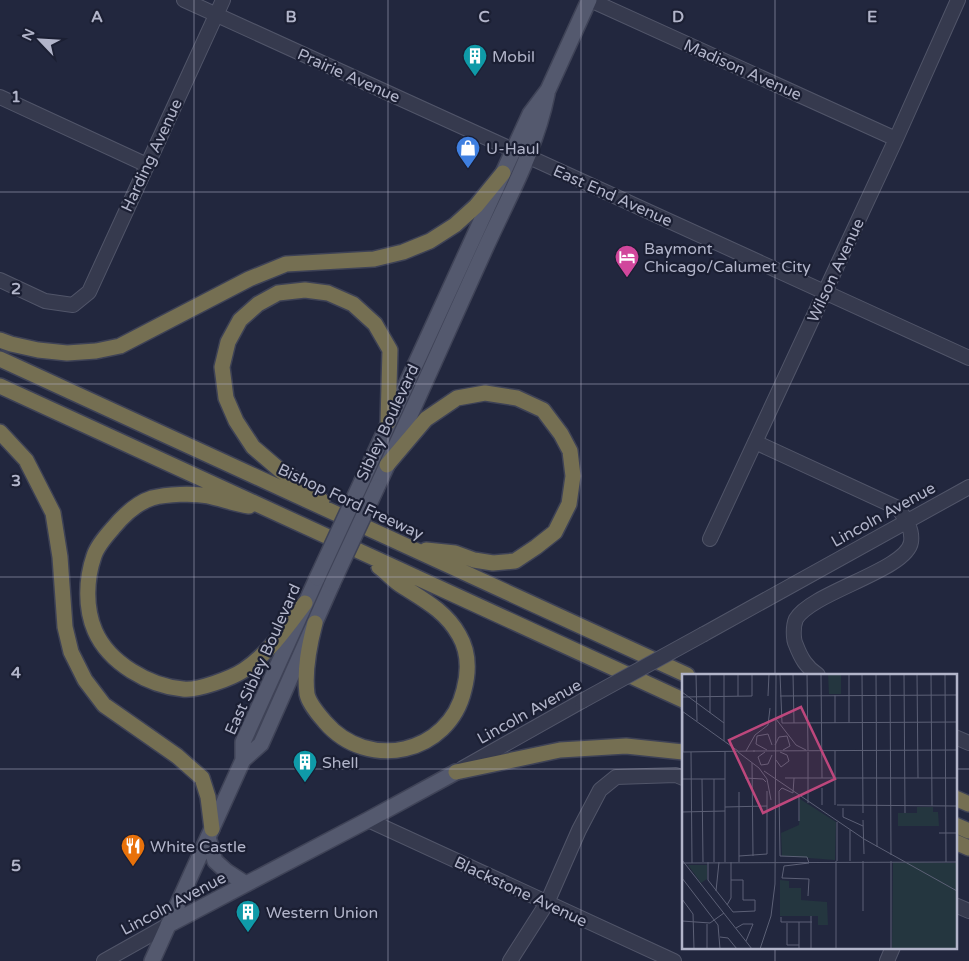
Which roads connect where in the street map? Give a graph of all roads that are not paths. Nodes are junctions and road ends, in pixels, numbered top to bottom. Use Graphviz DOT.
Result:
graph roads {
  1 [pos="184,0"];
  2 [pos="223,0"];
  3 [pos="589,0"];
  4 [pos="958,0"];
  5 [pos="216,15"];
  6 [pos="548,90"];
  7 [pos="0,97"];
  8 [pos="896,139"];
  9 [pos="514,150"];
  10 [pos="528,157"];
  11 [pos="147,164"];
  12 [pos="503,173"];
  13 [pos="0,280"];
  14 [pos="824,292"];
  15 [pos="0,340"];
  16 [pos="969,358"];
  17 [pos="0,360"];
  18 [pos="0,386"];
  19 [pos="388,422"];
  20 [pos="0,432"];
  21 [pos="755,442"];
  22 [pos="387,464"];
  23 [pos="362,481"];
  24 [pos="969,487"];
  25 [pos="272,511"];
  26 [pos="336,514"];
  27 [pos="906,520"];
  28 [pos="710,539"];
  29 [pos="413,549"];
  30 [pos="364,554"];
  31 [pos="305,603"];
  32 [pos="315,623"];
  33 [pos="685,674"];
  34 [pos="817,674"];
  35 [pos="682,700"];
  36 [pos="956,737"];
  37 [pos="969,743"];
  38 [pos="682,752"];
  39 [pos="243,760"];
  40 [pos="456,772"];
  41 [pos="682,778"];
  42 [pos="956,798"];
  43 [pos="969,804"];
  44 [pos="368,820"];
  45 [pos="956,825"];
  46 [pos="969,831"];
  47 [pos="210,833"];
  48 [pos="956,842"];
  49 [pos="969,848"];
  50 [pos="246,884"];
  51 [pos="547,903"];
  52 [pos="956,905"];
  53 [pos="969,911"];
  54 [pos="168,925"];
  55 [pos="893,948"];
  56 [pos="104,961"];
  57 [pos="152,961"];
  58 [pos="510,961"];
  59 [pos="674,961"];
  60 [pos="887,961"];
  1 -- 5 [label="street, Prairie Avenue"];
  2 -- 5 [label="street, Harding Avenue"];
  3 -- 6 [label="main road, Sibley Boulevard"];
  3 -- 8 [label="street, Madison Avenue"];
  4 -- 8 [label="street, Wilson Avenue"];
  5 -- 9 [label="street, Prairie Avenue"];
  5 -- 11 [label="street, Harding Avenue"];
  6 -- 9 [label="main road, Sibley Boulevard"];
  6 -- 10 [label="main road, Sibley Boulevard"];
  7 -- 11 [label="street"];
  8 -- 14 [label="street, Wilson Avenue"];
  9 -- 12 [label="main road, Sibley Boulevard"];
  10 -- 14 [label="street, East End Avenue"];
  10 -- 22 [label="main road, Sibley Boulevard"];
  11 -- 13 [label="street, Harding Avenue"];
  12 -- 15 [label="highway"];
  12 -- 19 [label="main road, Sibley Boulevard"];
  14 -- 16 [label="street, East End Avenue"];
  14 -- 21 [label="street, Wilson Avenue"];
  17 -- 26 [label="highway, Bishop Ford Freeway"];
  18 -- 25 [label="highway"];
  19 -- 23 [label="main road, Sibley Boulevard"];
  19 -- 26 [label="highway"];
  20 -- 47 [label="highway"];
  21 -- 27 [label="street"];
  21 -- 28 [label="street, Wilson Avenue"];
  22 -- 29 [label="highway"];
  22 -- 32 [label="main road, Sibley Boulevard, bridge"];
  23 -- 31 [label="main road, East Sibley Boulevard, bridge"];
  24 -- 27 [label="street, Lincoln Avenue"];
  25 -- 30 [label="highway"];
  25 -- 31 [label="highway"];
  26 -- 29 [label="highway, Bishop Ford Freeway"];
  27 -- 34 [label="street"];
  27 -- 40 [label="street, Lincoln Avenue, bridge"];
  29 -- 33 [label="highway, Bishop Ford Freeway"];
  30 -- 32 [label="highway"];
  30 -- 35 [label="highway"];
  31 -- 39 [label="main road, East Sibley Boulevard"];
  32 -- 39 [label="main road, Sibley Boulevard"];
  36 -- 37 [label="street"];
  38 -- 40 [label="highway"];
  39 -- 47 [label="main road, East Sibley Boulevard"];
  40 -- 44 [label="main road, Lincoln Avenue"];
  41 -- 51 [label="street"];
  42 -- 43 [label="highway"];
  44 -- 50 [label="main road, Lincoln Avenue"];
  44 -- 51 [label="street, Blackstone Avenue"];
  45 -- 46 [label="highway"];
  47 -- 50 [label="main road"];
  47 -- 54 [label="main road, East Sibley Boulevard"];
  48 -- 49 [label="highway"];
  50 -- 54 [label="main road, Lincoln Avenue"];
  51 -- 58 [label="street"];
  51 -- 59 [label="street, Blackstone Avenue"];
  52 -- 53 [label="street"];
  54 -- 56 [label="street, Lincoln Avenue"];
  54 -- 57 [label="main road, East Sibley Boulevard"];
  55 -- 60 [label="street"];
}
